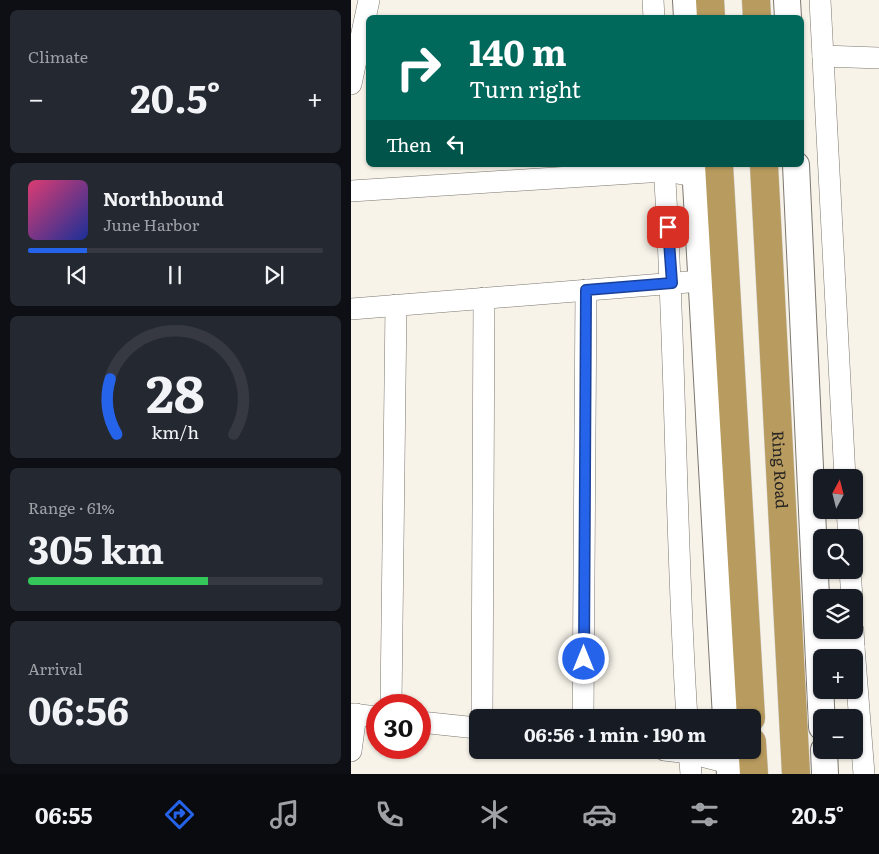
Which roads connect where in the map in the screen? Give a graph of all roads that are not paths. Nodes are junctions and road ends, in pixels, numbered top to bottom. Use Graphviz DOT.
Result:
graph roads {
  1 [pos="369,0"];
  2 [pos="653,0"];
  3 [pos="685,0"];
  4 [pos="710,0"];
  5 [pos="756,0"];
  6 [pos="787,0"];
  7 [pos="819,0"];
  8 [pos="367,15"];
  9 [pos="654,15"];
  10 [pos="687,15"];
  11 [pos="711,15"];
  12 [pos="757,15"];
  13 [pos="788,15"];
  14 [pos="366,21"];
  15 [pos="823,56"];
  16 [pos="879,58"];
  17 [pos="358,76"];
  18 [pos="764,167"];
  19 [pos="796,167"];
  20 [pos="664,168"];
  21 [pos="703,169"];
  22 [pos="351,191"];
  23 [pos="701,281"];
  24 [pos="672,283"];
  25 [pos="835,283"];
  26 [pos="802,286"];
  27 [pos="586,290"];
  28 [pos="484,298"];
  29 [pos="396,305"];
  30 [pos="351,309"];
  31 [pos="842,410"];
  32 [pos="808,413"];
  33 [pos="845,469"];
  34 [pos="850,639"];
  35 [pos="854,639"];
  36 [pos="818,648"];
  37 [pos="391,694"];
  38 [pos="482,709"];
  39 [pos="583,709"];
  40 [pos="686,709"];
  41 [pos="725,709"];
  42 [pos="750,709"];
  43 [pos="821,709"];
  44 [pos="353,714"];
  45 [pos="366,716"];
  46 [pos="431,723"];
  47 [pos="469,727"];
  48 [pos="351,751"];
  49 [pos="690,759"];
  50 [pos="753,759"];
  51 [pos="824,759"];
  52 [pos="691,774"];
  53 [pos="754,774"];
  54 [pos="796,774"];
  55 [pos="825,774"];
  56 [pos="864,774"];
  1 -- 8 [label="street"];
  2 -- 9 [label="street"];
  3 -- 10 [label="street"];
  4 -- 11 [label="highway"];
  5 -- 12 [label="highway"];
  6 -- 13 [label="street"];
  7 -- 15 [label="street"];
  14 -- 17 [label="street"];
  15 -- 16 [label="street"];
  15 -- 25 [label="street"];
  18 -- 54 [label="highway, Ring Road"];
  19 -- 26 [label="street"];
  20 -- 21 [label="street"];
  20 -- 22 [label="street"];
  20 -- 24 [label="street"];
  21 -- 23 [label="street"];
  21 -- 42 [label="highway"];
  23 -- 24 [label="street"];
  23 -- 41 [label="street"];
  24 -- 27 [label="street"];
  24 -- 40 [label="street"];
  25 -- 26 [label="street"];
  25 -- 31 [label="street"];
  26 -- 32 [label="street"];
  27 -- 28 [label="street"];
  27 -- 39 [label="street"];
  28 -- 29 [label="street"];
  28 -- 38 [label="street"];
  29 -- 30 [label="street"];
  29 -- 37 [label="street"];
  31 -- 32 [label="street"];
  31 -- 33 [label="street"];
  32 -- 36 [label="street"];
  34 -- 36 [label="street"];
  35 -- 56 [label="street"];
  36 -- 43 [label="street"];
  44 -- 45 [label="street"];
  44 -- 48 [label="street"];
  46 -- 47 [label="street"];
  49 -- 52 [label="street"];
  50 -- 53 [label="highway"];
  51 -- 55 [label="street"];
}
